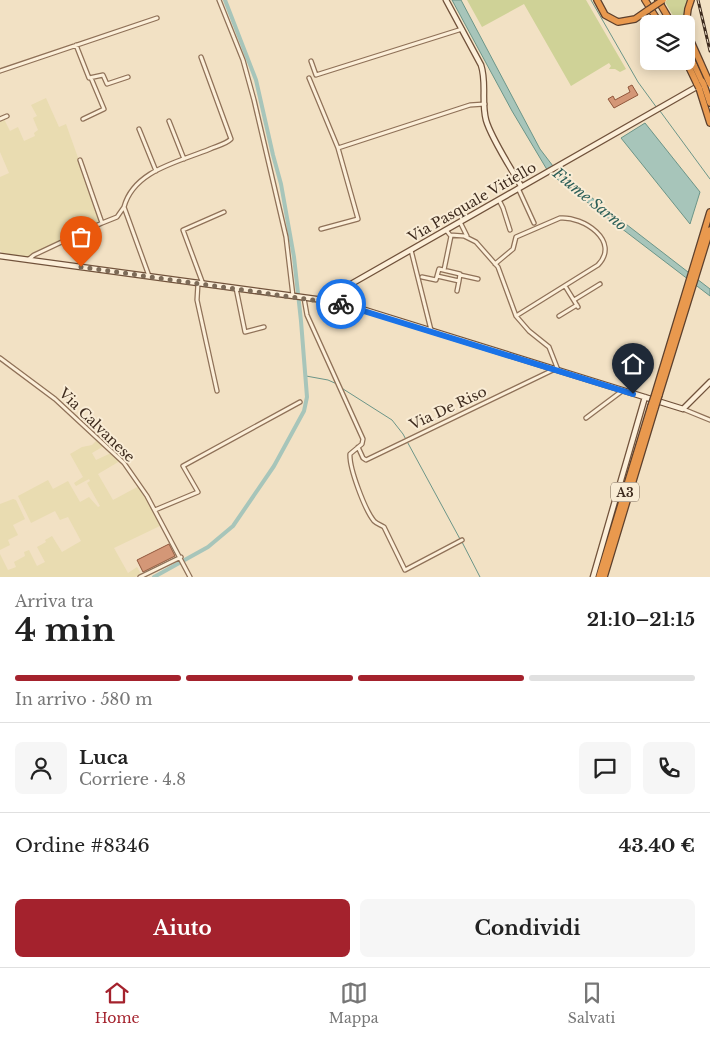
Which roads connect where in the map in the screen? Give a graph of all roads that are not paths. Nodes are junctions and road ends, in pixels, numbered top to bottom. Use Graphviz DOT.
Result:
graph roads {
  1 [pos="219,0"];
  2 [pos="446,0"];
  3 [pos="597,0"];
  4 [pos="603,0"];
  5 [pos="645,0"];
  6 [pos="649,0"];
  7 [pos="658,0"];
  8 [pos="663,0"];
  9 [pos="692,0"];
  10 [pos="648,9"];
  11 [pos="654,15"];
  12 [pos="658,15"];
  13 [pos="667,15"];
  14 [pos="687,15"];
  15 [pos="158,18"];
  16 [pos="462,29"];
  17 [pos="76,45"];
  18 [pos="201,57"];
  19 [pos="695,59"];
  20 [pos="311,61"];
  21 [pos="695,68"];
  22 [pos="690,70"];
  23 [pos="0,71"];
  24 [pos="128,77"];
  25 [pos="92,78"];
  26 [pos="309,78"];
  27 [pos="710,79"];
  28 [pos="702,84"];
  29 [pos="710,103"];
  30 [pos="485,104"];
  31 [pos="7,116"];
  32 [pos="0,119"];
  33 [pos="83,119"];
  34 [pos="169,121"];
  35 [pos="710,123"];
  36 [pos="139,129"];
  37 [pos="338,148"];
  38 [pos="184,159"];
  39 [pos="80,160"];
  40 [pos="156,171"];
  41 [pos="520,187"];
  42 [pos="498,200"];
  43 [pos="124,207"];
  44 [pos="224,212"];
  45 [pos="710,212"];
  46 [pos="460,222"];
  47 [pos="534,223"];
  48 [pos="102,224"];
  49 [pos="462,227"];
  50 [pos="321,229"];
  51 [pos="446,230"];
  52 [pos="510,230"];
  53 [pos="710,230"];
  54 [pos="458,235"];
  55 [pos="451,236"];
  56 [pos="467,237"];
  57 [pos="411,250"];
  58 [pos="0,256"];
  59 [pos="29,259"];
  60 [pos="496,264"];
  61 [pos="696,267"];
  62 [pos="444,270"];
  63 [pos="460,275"];
  64 [pos="437,276"];
  65 [pos="150,277"];
  66 [pos="422,277"];
  67 [pos="478,279"];
  68 [pos="459,281"];
  69 [pos="201,283"];
  70 [pos="600,284"];
  71 [pos="565,286"];
  72 [pos="236,288"];
  73 [pos="456,291"];
  74 [pos="298,297"];
  75 [pos="323,300"];
  76 [pos="574,300"];
  77 [pos="516,316"];
  78 [pos="559,316"];
  79 [pos="264,327"];
  80 [pos="431,330"];
  81 [pos="0,358"];
  82 [pos="556,370"];
  83 [pos="710,382"];
  84 [pos="622,390"];
  85 [pos="217,391"];
  86 [pos="645,397"];
  87 [pos="300,402"];
  88 [pos="653,407"];
  89 [pos="683,409"];
  90 [pos="586,418"];
  91 [pos="710,420"];
  92 [pos="358,447"];
  93 [pos="155,510"];
  94 [pos="461,541"];
  95 [pos="182,558"];
  96 [pos="140,577"];
  97 [pos="190,577"];
  98 [pos="593,577"];
  99 [pos="599,577"];
  100 [pos="604,577"];
  1 -- 74 [label="street"];
  2 -- 16 [label="street"];
  3 -- 10 [label="highway"];
  4 -- 10 [label="highway"];
  5 -- 11 [label="highway"];
  6 -- 12 [label="highway"];
  7 -- 10 [label="highway, bridge"];
  7 -- 13 [label="highway"];
  8 -- 10 [label="highway, bridge"];
  9 -- 14 [label="highway"];
  15 -- 17 [label="street"];
  16 -- 20 [label="street"];
  16 -- 30 [label="street"];
  17 -- 23 [label="street"];
  17 -- 25 [label="street"];
  18 -- 38 [label="street"];
  19 -- 28 [label="highway, bridge"];
  21 -- 28 [label="highway"];
  22 -- 28 [label="highway"];
  24 -- 25 [label="street"];
  25 -- 33 [label="street"];
  26 -- 37 [label="street"];
  27 -- 41 [label="street, Via Pasquale Vitiello"];
  28 -- 29 [label="highway"];
  28 -- 35 [label="highway"];
  30 -- 37 [label="street"];
  30 -- 41 [label="street"];
  31 -- 32 [label="street"];
  34 -- 38 [label="street"];
  36 -- 40 [label="street"];
  37 -- 50 [label="street"];
  38 -- 40 [label="street"];
  39 -- 48 [label="street"];
  40 -- 43 [label="street"];
  41 -- 42 [label="street, Via Pasquale Vitiello"];
  41 -- 47 [label="street"];
  42 -- 46 [label="street, Via Pasquale Vitiello"];
  42 -- 52 [label="street"];
  43 -- 48 [label="street"];
  43 -- 65 [label="street"];
  44 -- 69 [label="street"];
  45 -- 61 [label="highway, A3"];
  46 -- 49 [label="street"];
  46 -- 51 [label="street, Via Pasquale Vitiello"];
  48 -- 59 [label="street"];
  49 -- 54 [label="street"];
  49 -- 56 [label="street"];
  51 -- 55 [label="street"];
  51 -- 57 [label="street, Via Pasquale Vitiello"];
  53 -- 61 [label="highway, A3"];
  54 -- 55 [label="street"];
  54 -- 56 [label="street"];
  55 -- 62 [label="street"];
  56 -- 60 [label="street"];
  57 -- 75 [label="street, Via Pasquale Vitiello"];
  57 -- 80 [label="street"];
  58 -- 59 [label="street"];
  59 -- 65 [label="street"];
  60 -- 71 [label="street"];
  60 -- 77 [label="street"];
  61 -- 88 [label="highway, A3, bridge"];
  62 -- 63 [label="street"];
  62 -- 64 [label="street"];
  63 -- 67 [label="street"];
  63 -- 68 [label="street"];
  64 -- 66 [label="street"];
  64 -- 68 [label="street"];
  65 -- 69 [label="street"];
  68 -- 73 [label="street"];
  69 -- 72 [label="street"];
  69 -- 85 [label="street"];
  70 -- 76 [label="street"];
  71 -- 76 [label="street"];
  71 -- 77 [label="street"];
  72 -- 74 [label="street"];
  72 -- 79 [label="street"];
  74 -- 75 [label="street"];
  74 -- 92 [label="street"];
  75 -- 80 [label="street"];
  76 -- 78 [label="street"];
  77 -- 82 [label="street"];
  80 -- 82 [label="street"];
  81 -- 93 [label="street, Via Calvanese"];
  82 -- 84 [label="street"];
  82 -- 92 [label="street, Via De Riso"];
  83 -- 89 [label="street"];
  84 -- 86 [label="street"];
  84 -- 90 [label="street"];
  86 -- 89 [label="street"];
  86 -- 98 [label="street"];
  87 -- 93 [label="street"];
  88 -- 99 [label="highway, A3"];
  88 -- 100 [label="highway, A3"];
  89 -- 91 [label="street"];
  92 -- 94 [label="street"];
  93 -- 95 [label="street, Via Calvanese"];
  95 -- 96 [label="street"];
  95 -- 97 [label="street, Via Calvanese"];
}
